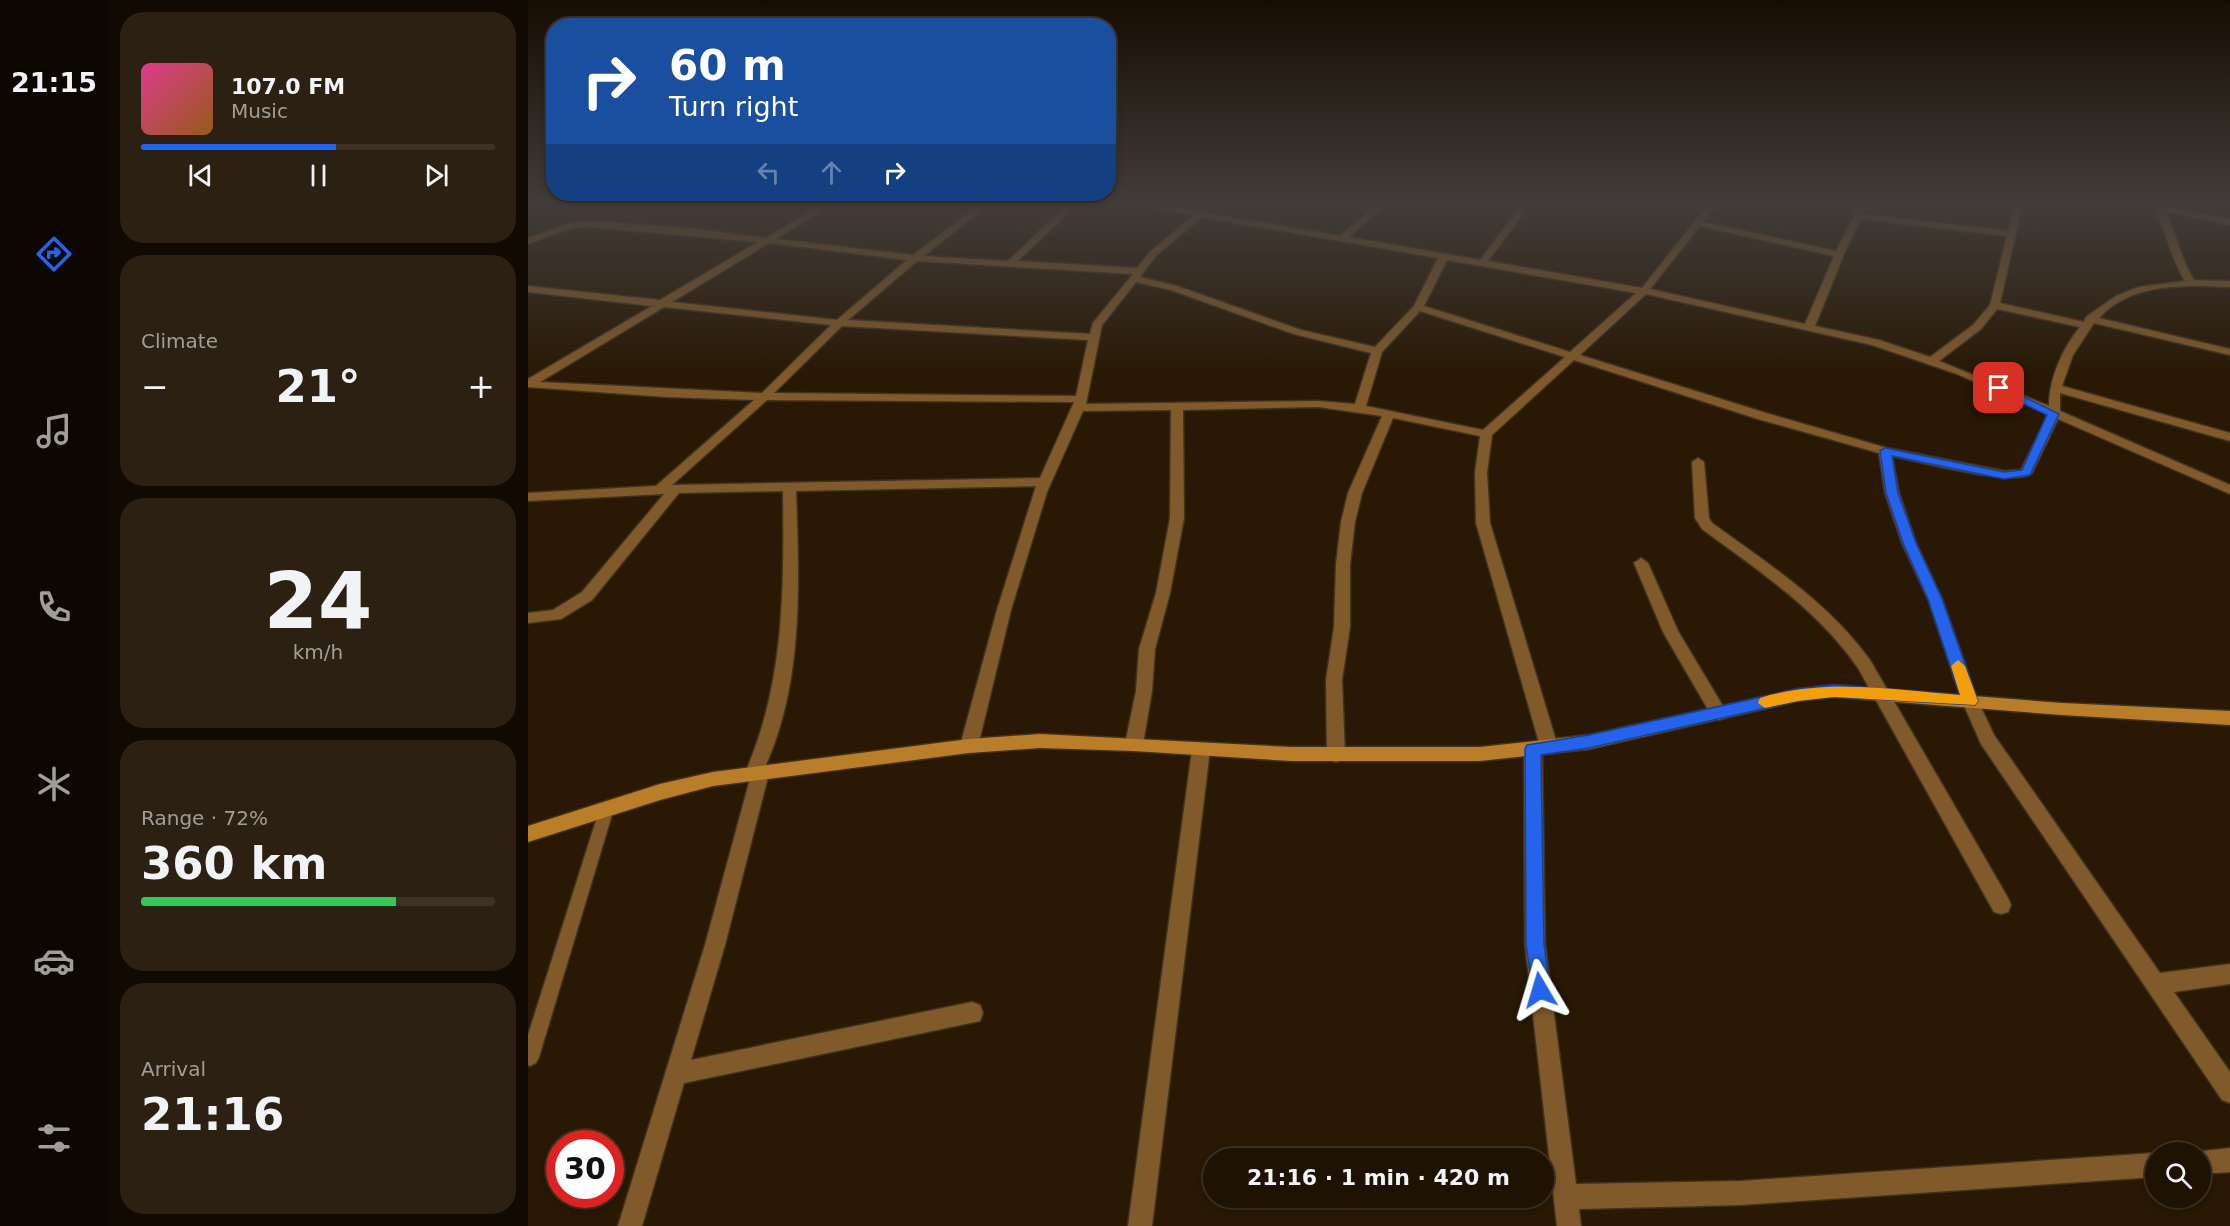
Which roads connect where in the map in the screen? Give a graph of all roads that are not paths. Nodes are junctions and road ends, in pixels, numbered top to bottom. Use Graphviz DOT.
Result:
graph roads {
  1 [pos="727,263"];
  2 [pos="909,263"];
  3 [pos="998,263"];
  4 [pos="1145,263"];
  5 [pos="1440,263"];
  6 [pos="1490,263"];
  7 [pos="1666,263"];
  8 [pos="1835,263"];
  9 [pos="2006,263"];
  10 [pos="2180,263"];
  11 [pos="1010,264"];
  12 [pos="1135,274"];
  13 [pos="2191,283"];
  14 [pos="2230,284"];
  15 [pos="528,289"];
  16 [pos="1644,291"];
  17 [pos="658,304"];
  18 [pos="1995,305"];
  19 [pos="1418,307"];
  20 [pos="2088,322"];
  21 [pos="838,323"];
  22 [pos="1809,327"];
  23 [pos="1093,337"];
  24 [pos="1377,351"];
  25 [pos="2230,352"];
  26 [pos="1572,355"];
  27 [pos="1933,360"];
  28 [pos="528,384"];
  29 [pos="2055,388"];
  30 [pos="766,395"];
  31 [pos="1079,403"];
  32 [pos="1177,408"];
  33 [pos="1360,408"];
  34 [pos="1389,414"];
  35 [pos="2053,414"];
  36 [pos="1486,434"];
  37 [pos="2230,437"];
  38 [pos="1885,451"];
  39 [pos="1698,462"];
  40 [pos="1043,482"];
  41 [pos="789,486"];
  42 [pos="2224,488"];
  43 [pos="660,489"];
  44 [pos="675,489"];
  45 [pos="528,497"];
  46 [pos="2230,503"];
  47 [pos="1641,563"];
  48 [pos="528,618"];
  49 [pos="1879,693"];
  50 [pos="1970,701"];
  51 [pos="1719,713"];
  52 [pos="2230,718"];
  53 [pos="1134,744"];
  54 [pos="969,746"];
  55 [pos="1541,748"];
  56 [pos="1201,750"];
  57 [pos="1336,755"];
  58 [pos="757,773"];
  59 [pos="608,808"];
  60 [pos="528,834"];
  61 [pos="2001,905"];
  62 [pos="2230,974"];
  63 [pos="2157,984"];
  64 [pos="972,1013"];
  65 [pos="530,1057"];
  66 [pos="676,1074"];
  67 [pos="2230,1092"];
  68 [pos="2230,1160"];
  69 [pos="2211,1161"];
  70 [pos="2145,1166"];
  71 [pos="1565,1197"];
  72 [pos="630,1226"];
  73 [pos="1140,1226"];
  74 [pos="1569,1226"];
  1 -- 17 [label="street"];
  2 -- 21 [label="street"];
  3 -- 11 [label="street"];
  4 -- 12 [label="street"];
  5 -- 19 [label="street"];
  6 -- 16 [label="street"];
  7 -- 16 [label="street"];
  8 -- 22 [label="street"];
  9 -- 18 [label="street"];
  10 -- 13 [label="street"];
  11 -- 12 [label="street"];
  12 -- 23 [label="street"];
  12 -- 24 [label="street"];
  13 -- 14 [label="street"];
  13 -- 20 [label="street"];
  15 -- 17 [label="street"];
  16 -- 22 [label="street"];
  16 -- 26 [label="street"];
  17 -- 21 [label="street"];
  17 -- 28 [label="street"];
  18 -- 20 [label="street"];
  18 -- 27 [label="street"];
  19 -- 24 [label="street"];
  19 -- 26 [label="street"];
  20 -- 25 [label="street"];
  20 -- 29 [label="street"];
  21 -- 23 [label="street"];
  21 -- 30 [label="street"];
  22 -- 27 [label="street"];
  23 -- 31 [label="street"];
  24 -- 33 [label="street"];
  26 -- 36 [label="street"];
  26 -- 38 [label="street"];
  27 -- 35 [label="street"];
  28 -- 30 [label="street"];
  29 -- 35 [label="street"];
  29 -- 37 [label="street"];
  30 -- 31 [label="street"];
  30 -- 43 [label="street"];
  31 -- 32 [label="street"];
  31 -- 40 [label="street"];
  32 -- 33 [label="street"];
  32 -- 53 [label="street"];
  33 -- 34 [label="street"];
  34 -- 36 [label="street"];
  34 -- 57 [label="street"];
  35 -- 38 [label="street"];
  35 -- 42 [label="street"];
  36 -- 55 [label="street"];
  38 -- 50 [label="street"];
  39 -- 49 [label="street"];
  40 -- 41 [label="street"];
  40 -- 54 [label="street"];
  41 -- 44 [label="street"];
  41 -- 58 [label="street"];
  42 -- 46 [label="street"];
  43 -- 44 [label="street"];
  43 -- 45 [label="street"];
  44 -- 48 [label="street"];
  47 -- 51 [label="street"];
  49 -- 50 [label="street"];
  49 -- 51 [label="street"];
  49 -- 61 [label="street"];
  50 -- 52 [label="street"];
  50 -- 63 [label="street"];
  51 -- 55 [label="street"];
  53 -- 54 [label="street"];
  53 -- 56 [label="street"];
  54 -- 58 [label="street"];
  55 -- 57 [label="street"];
  55 -- 71 [label="street"];
  56 -- 57 [label="street"];
  56 -- 73 [label="street"];
  58 -- 59 [label="street"];
  58 -- 66 [label="street"];
  59 -- 60 [label="street"];
  59 -- 65 [label="lane"];
  62 -- 63 [label="street"];
  63 -- 67 [label="street"];
  64 -- 66 [label="street"];
  66 -- 72 [label="street"];
  68 -- 69 [label="street"];
  70 -- 71 [label="street"];
  71 -- 74 [label="street"];
}
